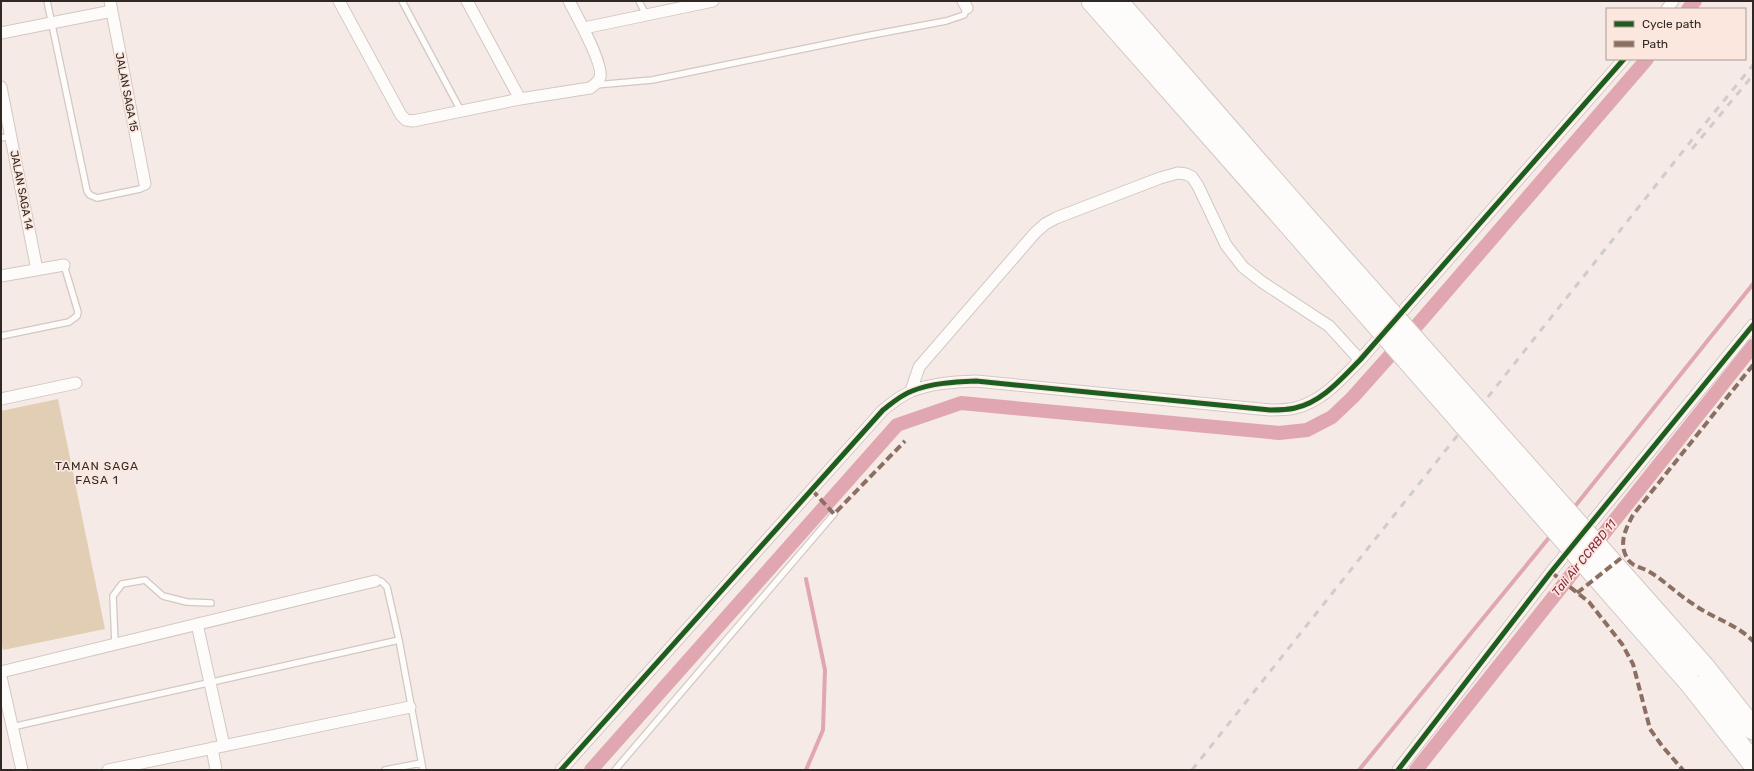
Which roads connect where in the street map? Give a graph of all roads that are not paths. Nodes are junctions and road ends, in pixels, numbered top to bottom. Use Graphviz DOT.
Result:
graph roads {
  1 [pos="47,1"];
  2 [pos="339,1"];
  3 [pos="402,1"];
  4 [pos="467,1"];
  5 [pos="570,1"];
  6 [pos="639,1"];
  7 [pos="710,1"];
  8 [pos="1092,1"];
  9 [pos="1117,1"];
  10 [pos="965,5"];
  11 [pos="111,6"];
  12 [pos="1127,10"];
  13 [pos="646,15"];
  14 [pos="51,23"];
  15 [pos="584,28"];
  16 [pos="1,33"];
  17 [pos="1623,60"];
  18 [pos="595,85"];
  19 [pos="1,87"];
  20 [pos="520,99"];
  21 [pos="461,111"];
  22 [pos="6,137"];
  23 [pos="145,184"];
  24 [pos="1293,215"];
  25 [pos="64,265"];
  26 [pos="38,270"];
  27 [pos="1,276"];
  28 [pos="1753,325"];
  29 [pos="1,336"];
  30 [pos="1360,360"];
  31 [pos="76,383"];
  32 [pos="911,391"];
  33 [pos="1,399"];
  34 [pos="834,514"];
  35 [pos="375,581"];
  36 [pos="211,603"];
  37 [pos="197,624"];
  38 [pos="399,640"];
  39 [pos="115,644"];
  40 [pos="1,672"];
  41 [pos="1,677"];
  42 [pos="210,682"];
  43 [pos="410,707"];
  44 [pos="12,727"];
  45 [pos="1753,729"];
  46 [pos="224,746"];
  47 [pos="212,748"];
  48 [pos="421,762"];
  49 [pos="1753,762"];
  50 [pos="22,770"];
  51 [pos="108,770"];
  52 [pos="216,770"];
  53 [pos="385,770"];
  54 [pos="423,770"];
  55 [pos="560,770"];
  56 [pos="615,770"];
  57 [pos="1398,770"];
  1 -- 14 [label="lane"];
  2 -- 21 [label="street"];
  3 -- 21 [label="lane"];
  4 -- 20 [label="street"];
  5 -- 15 [label="street"];
  6 -- 13 [label="lane"];
  7 -- 13 [label="street"];
  8 -- 24 [label="highway"];
  9 -- 12 [label="highway"];
  10 -- 18 [label="lane"];
  11 -- 14 [label="street"];
  11 -- 23 [label="street, JALAN SAGA 15"];
  12 -- 24 [label="highway"];
  13 -- 15 [label="street"];
  14 -- 16 [label="street"];
  14 -- 23 [label="lane"];
  15 -- 18 [label="street"];
  17 -- 30 [label="street"];
  18 -- 20 [label="street"];
  19 -- 22 [label="street, JALAN SAGA 14"];
  20 -- 21 [label="street"];
  22 -- 26 [label="street, JALAN SAGA 14"];
  24 -- 45 [label="highway, bridge"];
  24 -- 49 [label="highway, bridge"];
  25 -- 26 [label="street"];
  25 -- 29 [label="lane"];
  26 -- 27 [label="street"];
  28 -- 57 [label="street"];
  30 -- 32 [label="street"];
  30 -- 32 [label="street"];
  31 -- 33 [label="street"];
  32 -- 55 [label="street"];
  34 -- 56 [label="lane"];
  35 -- 37 [label="street"];
  35 -- 38 [label="lane"];
  36 -- 39 [label="lane"];
  37 -- 39 [label="street"];
  37 -- 42 [label="street"];
  38 -- 42 [label="lane"];
  38 -- 43 [label="lane"];
  39 -- 40 [label="street"];
  41 -- 44 [label="street"];
  42 -- 44 [label="lane"];
  42 -- 46 [label="street"];
  43 -- 46 [label="street"];
  43 -- 48 [label="lane"];
  44 -- 50 [label="street"];
  46 -- 47 [label="street"];
  47 -- 51 [label="street"];
  47 -- 52 [label="street"];
  48 -- 53 [label="lane"];
  48 -- 54 [label="lane"];
}
